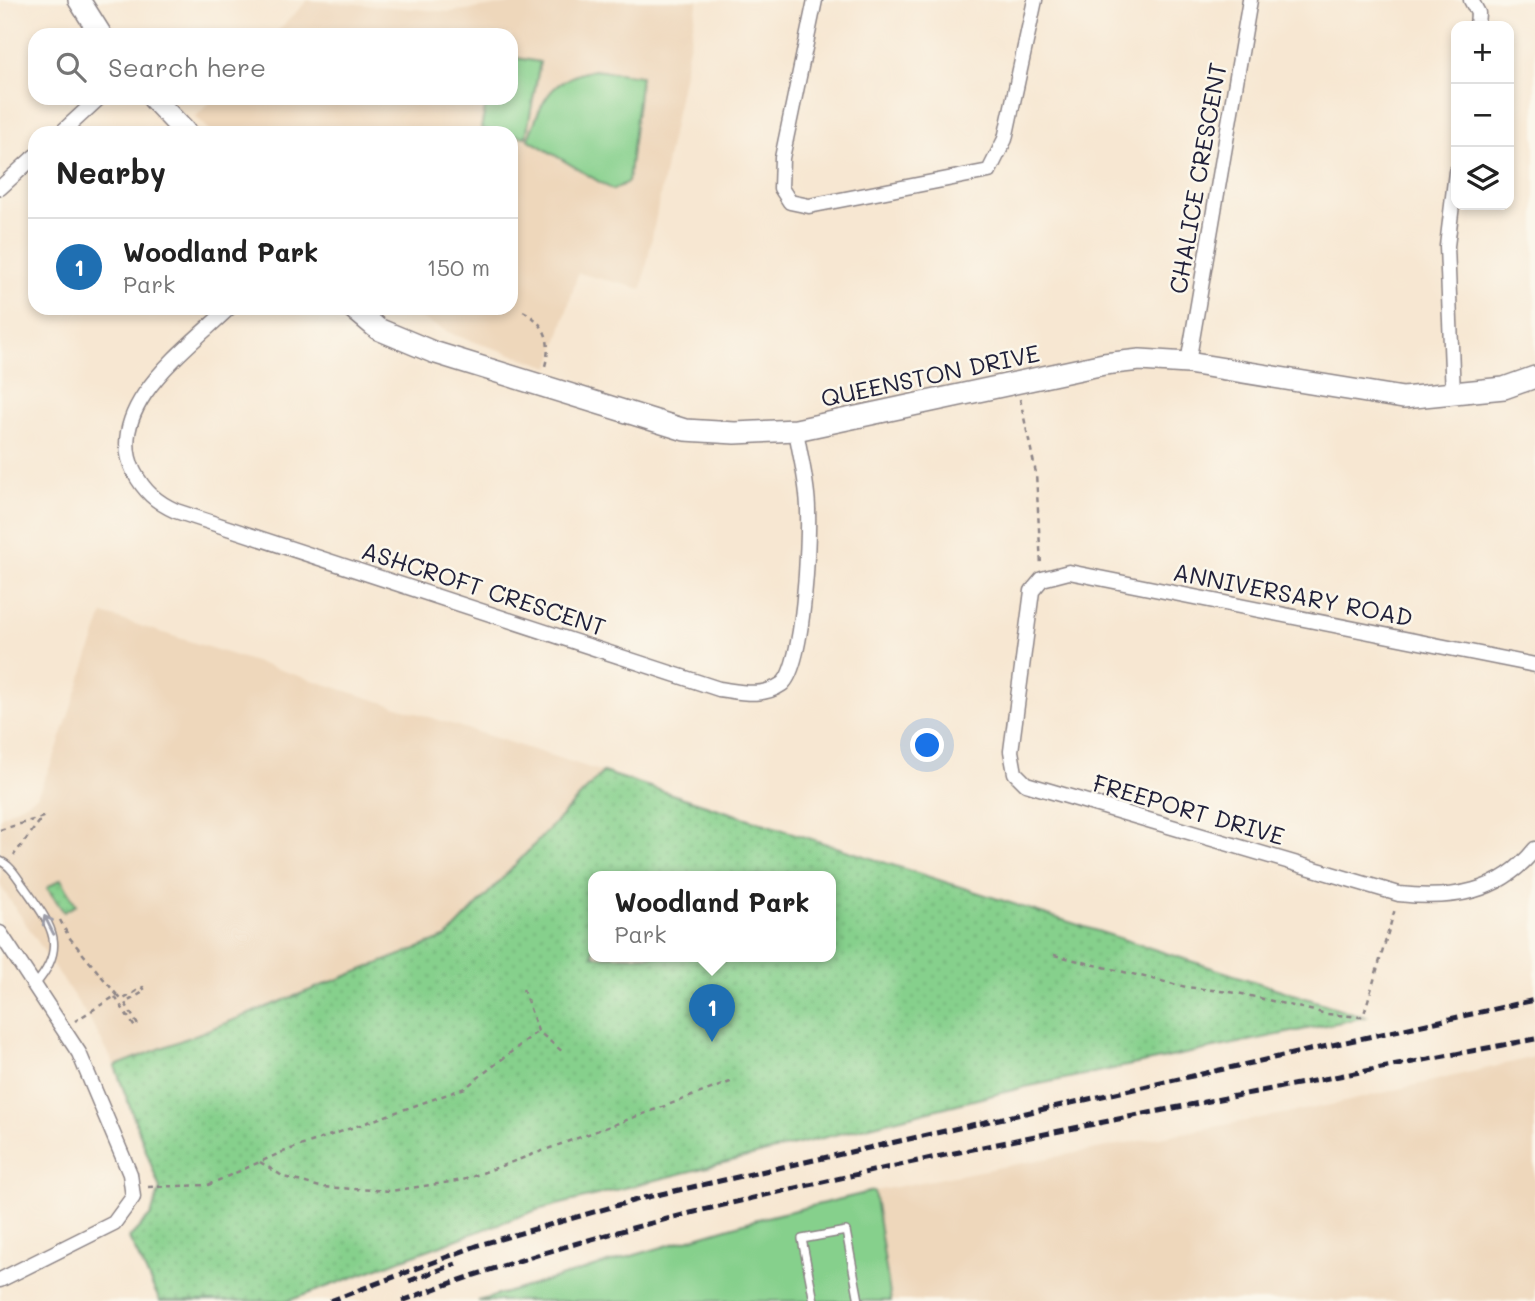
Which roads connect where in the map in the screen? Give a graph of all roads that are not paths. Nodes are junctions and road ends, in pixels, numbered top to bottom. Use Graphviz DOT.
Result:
graph roads {
  1 [pos="79,0"];
  2 [pos="815,0"];
  3 [pos="1035,0"];
  4 [pos="1250,0"];
  5 [pos="1471,0"];
  6 [pos="1477,21"];
  7 [pos="97,28"];
  8 [pos="91,105"];
  9 [pos="160,105"];
  10 [pos="69,126"];
  11 [pos="179,126"];
  12 [pos="28,162"];
  13 [pos="0,188"];
  14 [pos="1451,210"];
  15 [pos="222,315"];
  16 [pos="362,315"];
  17 [pos="1188,363"];
  18 [pos="1535,377"];
  19 [pos="1453,395"];
  20 [pos="796,430"];
  21 [pos="1042,579"];
  22 [pos="1535,665"];
  23 [pos="1535,849"];
  24 [pos="0,860"];
  25 [pos="2,941"];
  26 [pos="34,985"];
  27 [pos="0,1280"];
  28 [pos="814,1301"];
  29 [pos="859,1301"];
  1 -- 7 [label="street"];
  2 -- 3 [label="street"];
  4 -- 17 [label="street, CHALICE CRESCENT"];
  5 -- 6 [label="street"];
  8 -- 10 [label="street"];
  9 -- 11 [label="street"];
  12 -- 13 [label="street"];
  14 -- 19 [label="street"];
  15 -- 20 [label="street, ASHCROFT CRESCENT"];
  16 -- 20 [label="street, QUEENSTON DRIVE"];
  17 -- 19 [label="street, QUEENSTON DRIVE"];
  17 -- 20 [label="street, QUEENSTON DRIVE"];
  18 -- 19 [label="street, QUEENSTON DRIVE"];
  21 -- 22 [label="street, ANNIVERSARY ROAD"];
  21 -- 23 [label="street, FREEPORT DRIVE"];
  26 -- 24 [label="lane, one-way"];
  25 -- 26 [label="street"];
  26 -- 27 [label="street"];
  28 -- 29 [label="lane"];
}
